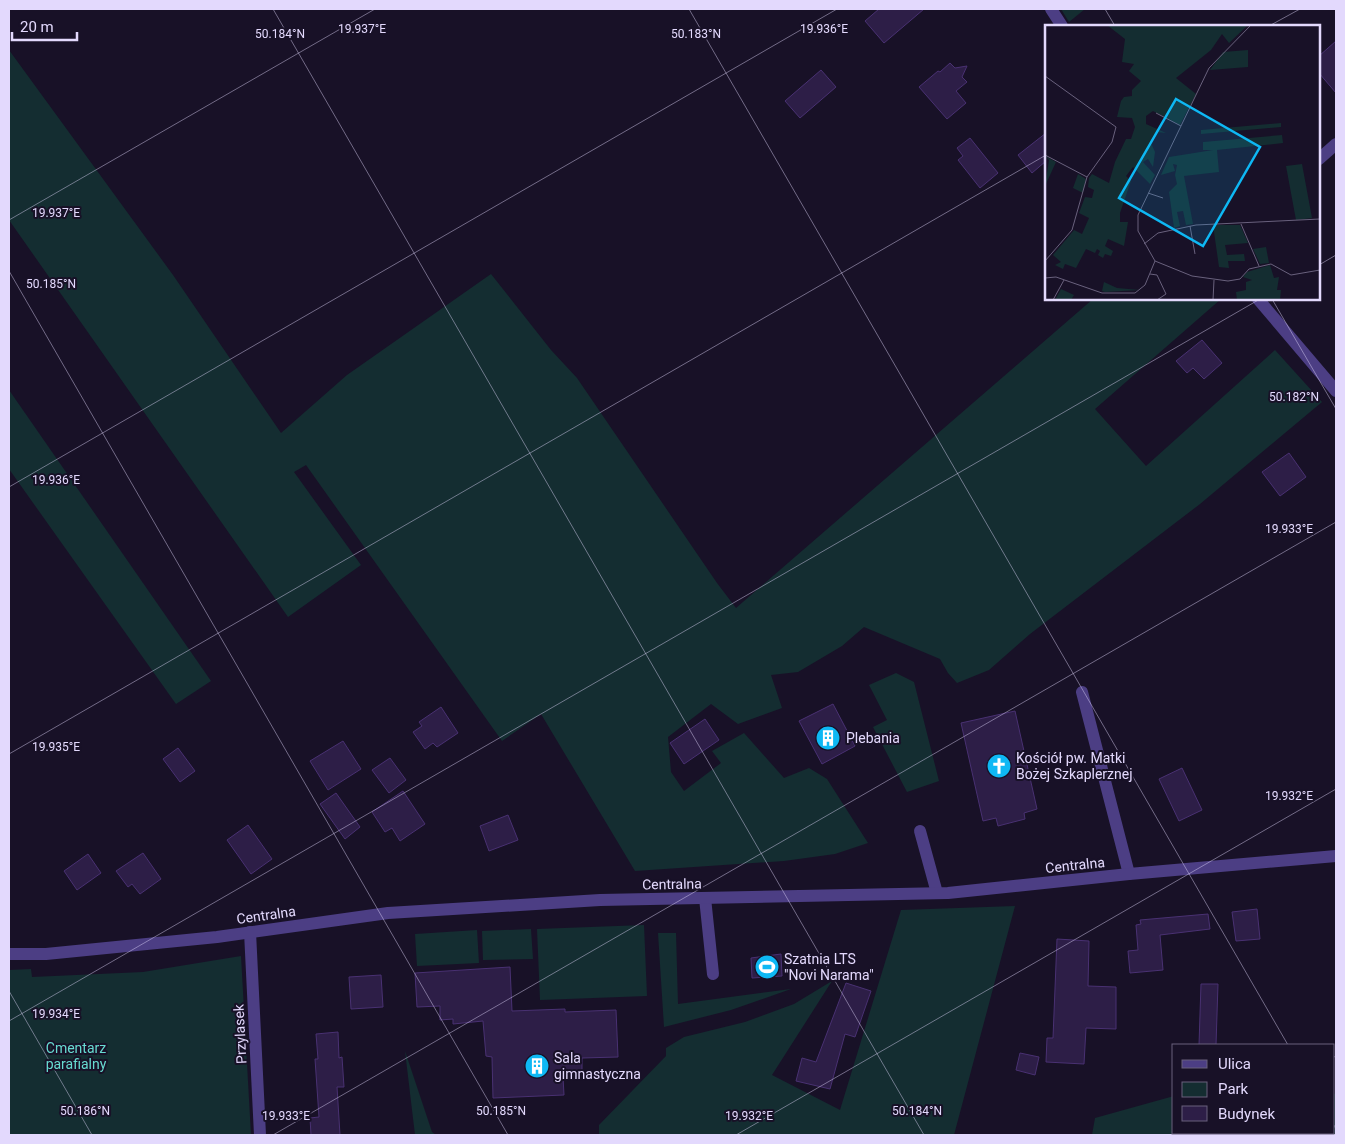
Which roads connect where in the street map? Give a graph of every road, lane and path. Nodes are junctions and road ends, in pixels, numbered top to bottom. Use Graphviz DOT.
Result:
graph roads {
  1 [pos="1051,9"];
  2 [pos="1061,25"];
  3 [pos="1336,144"];
  4 [pos="1320,158"];
  5 [pos="1259,300"];
  6 [pos="1336,391"];
  7 [pos="1082,692"];
  8 [pos="920,831"];
  9 [pos="1336,856"];
  10 [pos="1129,874"];
  11 [pos="937,893"];
  12 [pos="705,898"];
  13 [pos="250,932"];
  14 [pos="9,954"];
  15 [pos="713,974"];
  16 [pos="260,1135"];
  1 -- 2 [label="street"];
  3 -- 4 [label="street"];
  5 -- 6 [label="street"];
  7 -- 10 [label="street"];
  8 -- 11 [label="street"];
  9 -- 10 [label="street, Centralna"];
  10 -- 11 [label="street, Centralna"];
  11 -- 12 [label="street, Centralna"];
  12 -- 13 [label="street, Centralna"];
  12 -- 15 [label="street"];
  13 -- 14 [label="street, Centralna"];
  13 -- 16 [label="street, Przylasek"];
}
